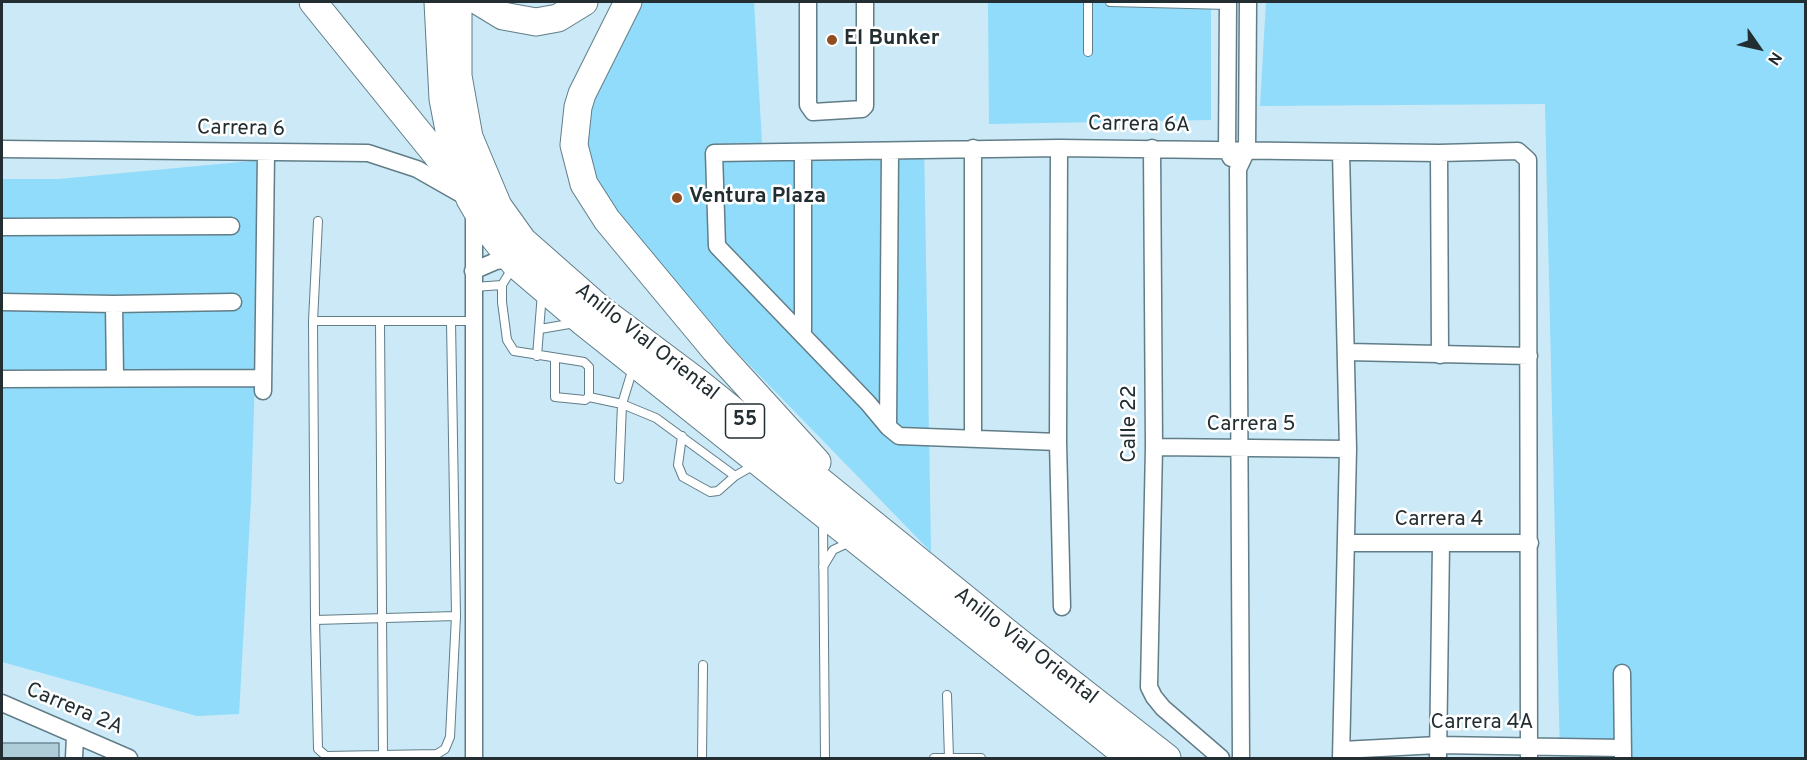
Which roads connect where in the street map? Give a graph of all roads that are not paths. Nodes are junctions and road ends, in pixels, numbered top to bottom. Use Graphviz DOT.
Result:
graph roads {
  1 [pos="312,2"];
  2 [pos="438,2"];
  3 [pos="458,2"];
  4 [pos="480,2"];
  5 [pos="584,2"];
  6 [pos="628,2"];
  7 [pos="808,2"];
  8 [pos="865,2"];
  9 [pos="1088,2"];
  10 [pos="1110,2"];
  11 [pos="1248,2"];
  12 [pos="1228,3"];
  13 [pos="1088,52"];
  14 [pos="973,148"];
  15 [pos="1059,148"];
  16 [pos="1152,148"];
  17 [pos="2,149"];
  18 [pos="1227,150"];
  19 [pos="1247,150"];
  20 [pos="890,151"];
  21 [pos="803,152"];
  22 [pos="1341,152"];
  23 [pos="266,153"];
  24 [pos="1439,153"];
  25 [pos="1238,169"];
  26 [pos="470,198"];
  27 [pos="318,221"];
  28 [pos="231,226"];
  29 [pos="2,227"];
  30 [pos="509,270"];
  31 [pos="474,279"];
  32 [pos="542,289"];
  33 [pos="2,302"];
  34 [pos="233,302"];
  35 [pos="114,304"];
  36 [pos="313,321"];
  37 [pos="380,321"];
  38 [pos="451,321"];
  39 [pos="475,321"];
  40 [pos="583,322"];
  41 [pos="540,329"];
  42 [pos="803,335"];
  43 [pos="1348,352"];
  44 [pos="1440,355"];
  45 [pos="537,356"];
  46 [pos="1529,356"];
  47 [pos="555,359"];
  48 [pos="635,362"];
  49 [pos="115,377"];
  50 [pos="2,379"];
  51 [pos="589,397"];
  52 [pos="622,404"];
  53 [pos="888,427"];
  54 [pos="682,436"];
  55 [pos="973,438"];
  56 [pos="1058,442"];
  57 [pos="1155,447"];
  58 [pos="1238,449"];
  59 [pos="1348,449"];
  60 [pos="759,460"];
  61 [pos="735,476"];
  62 [pos="619,479"];
  63 [pos="824,512"];
  64 [pos="859,527"];
  65 [pos="1348,543"];
  66 [pos="1530,543"];
  67 [pos="1441,544"];
  68 [pos="823,567"];
  69 [pos="1062,607"];
  70 [pos="456,616"];
  71 [pos="383,618"];
  72 [pos="315,620"];
  73 [pos="703,665"];
  74 [pos="1622,673"];
  75 [pos="947,695"];
  76 [pos="2,703"];
  77 [pos="75,736"];
  78 [pos="1438,752"];
  79 [pos="1530,752"];
  80 [pos="1623,753"];
  81 [pos="1341,754"];
  82 [pos="383,755"];
  83 [pos="949,758"];
  84 [pos="74,759"];
  85 [pos="129,759"];
  86 [pos="474,759"];
  87 [pos="702,759"];
  88 [pos="825,759"];
  89 [pos="934,759"];
  90 [pos="981,759"];
  91 [pos="1130,759"];
  92 [pos="1167,759"];
  93 [pos="1221,759"];
  94 [pos="1241,759"];
  1 -- 26 [label="highway"];
  2 -- 26 [label="highway, Anillo Vial Oriental / 55"];
  3 -- 64 [label="highway, Anillo Vial Oriental / 55"];
  4 -- 5 [label="highway"];
  6 -- 64 [label="highway"];
  7 -- 8 [label="street"];
  9 -- 13 [label="lane"];
  10 -- 12 [label="lane"];
  11 -- 19 [label="street"];
  12 -- 18 [label="street"];
  14 -- 15 [label="street, Carrera 6A"];
  14 -- 20 [label="street, Carrera 6A"];
  14 -- 55 [label="street"];
  15 -- 16 [label="street, Carrera 6A"];
  15 -- 56 [label="street"];
  16 -- 18 [label="street, Carrera 6A"];
  16 -- 57 [label="street, Calle 22"];
  17 -- 23 [label="street, Carrera 6"];
  18 -- 19 [label="street, Carrera 6A"];
  18 -- 25 [label="street"];
  19 -- 22 [label="street, Carrera 6A"];
  19 -- 25 [label="street"];
  20 -- 21 [label="street, Carrera 6A"];
  20 -- 53 [label="street"];
  21 -- 42 [label="street"];
  21 -- 42 [label="street, Carrera 6A"];
  22 -- 24 [label="street, Carrera 6A"];
  22 -- 43 [label="street"];
  23 -- 26 [label="street, Carrera 6"];
  23 -- 49 [label="street"];
  24 -- 44 [label="street"];
  24 -- 46 [label="street, Carrera 6A"];
  25 -- 58 [label="street"];
  26 -- 30 [label="highway, Anillo Vial Oriental / 55"];
  26 -- 31 [label="street"];
  27 -- 36 [label="lane"];
  28 -- 29 [label="street"];
  30 -- 31 [label="lane"];
  30 -- 31 [label="street"];
  30 -- 32 [label="highway, Anillo Vial Oriental / 55"];
  30 -- 45 [label="lane"];
  31 -- 39 [label="street"];
  32 -- 40 [label="highway, Anillo Vial Oriental / 55"];
  32 -- 41 [label="lane"];
  33 -- 35 [label="street"];
  34 -- 35 [label="street"];
  35 -- 49 [label="street"];
  36 -- 37 [label="lane"];
  36 -- 72 [label="lane"];
  37 -- 38 [label="lane"];
  37 -- 71 [label="lane"];
  38 -- 39 [label="lane"];
  38 -- 70 [label="lane"];
  39 -- 86 [label="street"];
  40 -- 41 [label="lane"];
  40 -- 48 [label="highway, Anillo Vial Oriental / 55"];
  41 -- 45 [label="lane"];
  42 -- 53 [label="street"];
  43 -- 44 [label="street"];
  43 -- 59 [label="street"];
  44 -- 46 [label="street"];
  45 -- 47 [label="lane"];
  46 -- 66 [label="street"];
  47 -- 51 [label="lane"];
  47 -- 51 [label="lane"];
  48 -- 52 [label="lane"];
  48 -- 60 [label="highway, Anillo Vial Oriental / 55"];
  49 -- 50 [label="street"];
  51 -- 52 [label="lane"];
  52 -- 54 [label="lane"];
  52 -- 62 [label="lane"];
  53 -- 55 [label="street"];
  54 -- 61 [label="lane"];
  54 -- 61 [label="lane"];
  55 -- 56 [label="street"];
  56 -- 69 [label="street"];
  57 -- 58 [label="street, Carrera 5"];
  57 -- 93 [label="street, Calle 22"];
  58 -- 59 [label="street, Carrera 5"];
  58 -- 94 [label="street"];
  59 -- 65 [label="street"];
  60 -- 61 [label="lane"];
  60 -- 63 [label="highway, Anillo Vial Oriental / 55"];
  63 -- 64 [label="highway, Anillo Vial Oriental / 55"];
  63 -- 68 [label="lane"];
  64 -- 68 [label="lane"];
  64 -- 91 [label="highway, Anillo Vial Oriental / 55"];
  64 -- 92 [label="highway, Anillo Vial Oriental / 55"];
  65 -- 67 [label="street, Carrera 4"];
  65 -- 81 [label="street"];
  66 -- 67 [label="street, Carrera 4"];
  66 -- 79 [label="street"];
  67 -- 78 [label="street"];
  68 -- 88 [label="lane"];
  70 -- 71 [label="lane"];
  70 -- 82 [label="lane"];
  71 -- 72 [label="lane"];
  71 -- 82 [label="lane"];
  72 -- 82 [label="lane"];
  73 -- 87 [label="lane"];
  74 -- 80 [label="street"];
  75 -- 83 [label="lane"];
  76 -- 77 [label="street, Carrera 2A"];
  77 -- 84 [label="street"];
  77 -- 85 [label="street, Carrera 2A"];
  78 -- 79 [label="street, Carrera 4A"];
  78 -- 81 [label="street, Carrera 4A"];
  79 -- 80 [label="street, Carrera 4A"];
  83 -- 89 [label="lane"];
  83 -- 90 [label="lane"];
}
